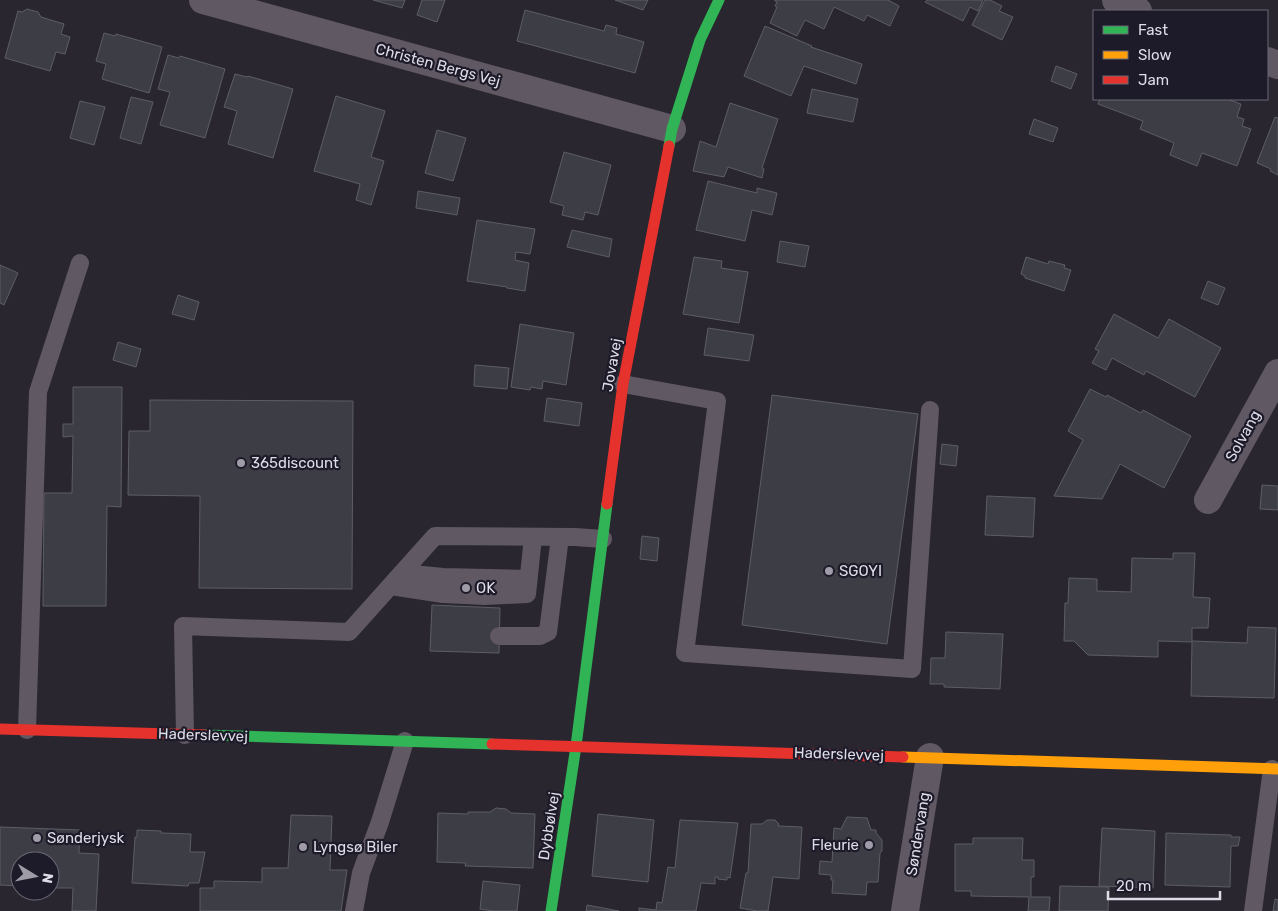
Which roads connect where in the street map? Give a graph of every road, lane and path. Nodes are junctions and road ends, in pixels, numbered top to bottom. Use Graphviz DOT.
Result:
graph roads {
  1 [pos="203,0"];
  2 [pos="719,0"];
  3 [pos="1116,0"];
  4 [pos="1136,10"];
  5 [pos="672,129"];
  6 [pos="80,263"];
  7 [pos="1278,373"];
  8 [pos="623,384"];
  9 [pos="930,410"];
  10 [pos="1208,500"];
  11 [pos="533,537"];
  12 [pos="560,537"];
  13 [pos="603,538"];
  14 [pos="396,579"];
  15 [pos="499,636"];
  16 [pos="0,729"];
  17 [pos="27,730"];
  18 [pos="185,735"];
  19 [pos="405,741"];
  20 [pos="576,746"];
  21 [pos="930,758"];
  22 [pos="1275,769"];
  23 [pos="354,911"];
  24 [pos="551,911"];
  25 [pos="905,911"];
  26 [pos="1253,911"];
  1 -- 5 [label="street, Christen Bergs Vej"];
  2 -- 5 [label="street, Jovavej"];
  3 -- 4 [label="street"];
  5 -- 8 [label="street, Jovavej"];
  6 -- 17 [label="lane"];
  7 -- 10 [label="street, Solvang"];
  8 -- 9 [label="lane"];
  8 -- 13 [label="street, Jovavej"];
  11 -- 12 [label="lane"];
  11 -- 14 [label="lane"];
  11 -- 14 [label="lane"];
  12 -- 13 [label="lane"];
  12 -- 15 [label="lane"];
  13 -- 20 [label="street, Jovavej"];
  14 -- 18 [label="lane"];
  16 -- 17 [label="street, Haderslevvej"];
  17 -- 18 [label="street, Haderslevvej"];
  18 -- 19 [label="street, Haderslevvej"];
  19 -- 20 [label="street, Haderslevvej"];
  19 -- 23 [label="lane"];
  20 -- 21 [label="street, Haderslevvej"];
  20 -- 24 [label="street, Dybbølvej"];
  21 -- 22 [label="street, Haderslevvej"];
  21 -- 25 [label="street, Søndervang"];
  22 -- 26 [label="lane, Haderslevvej"];
}
